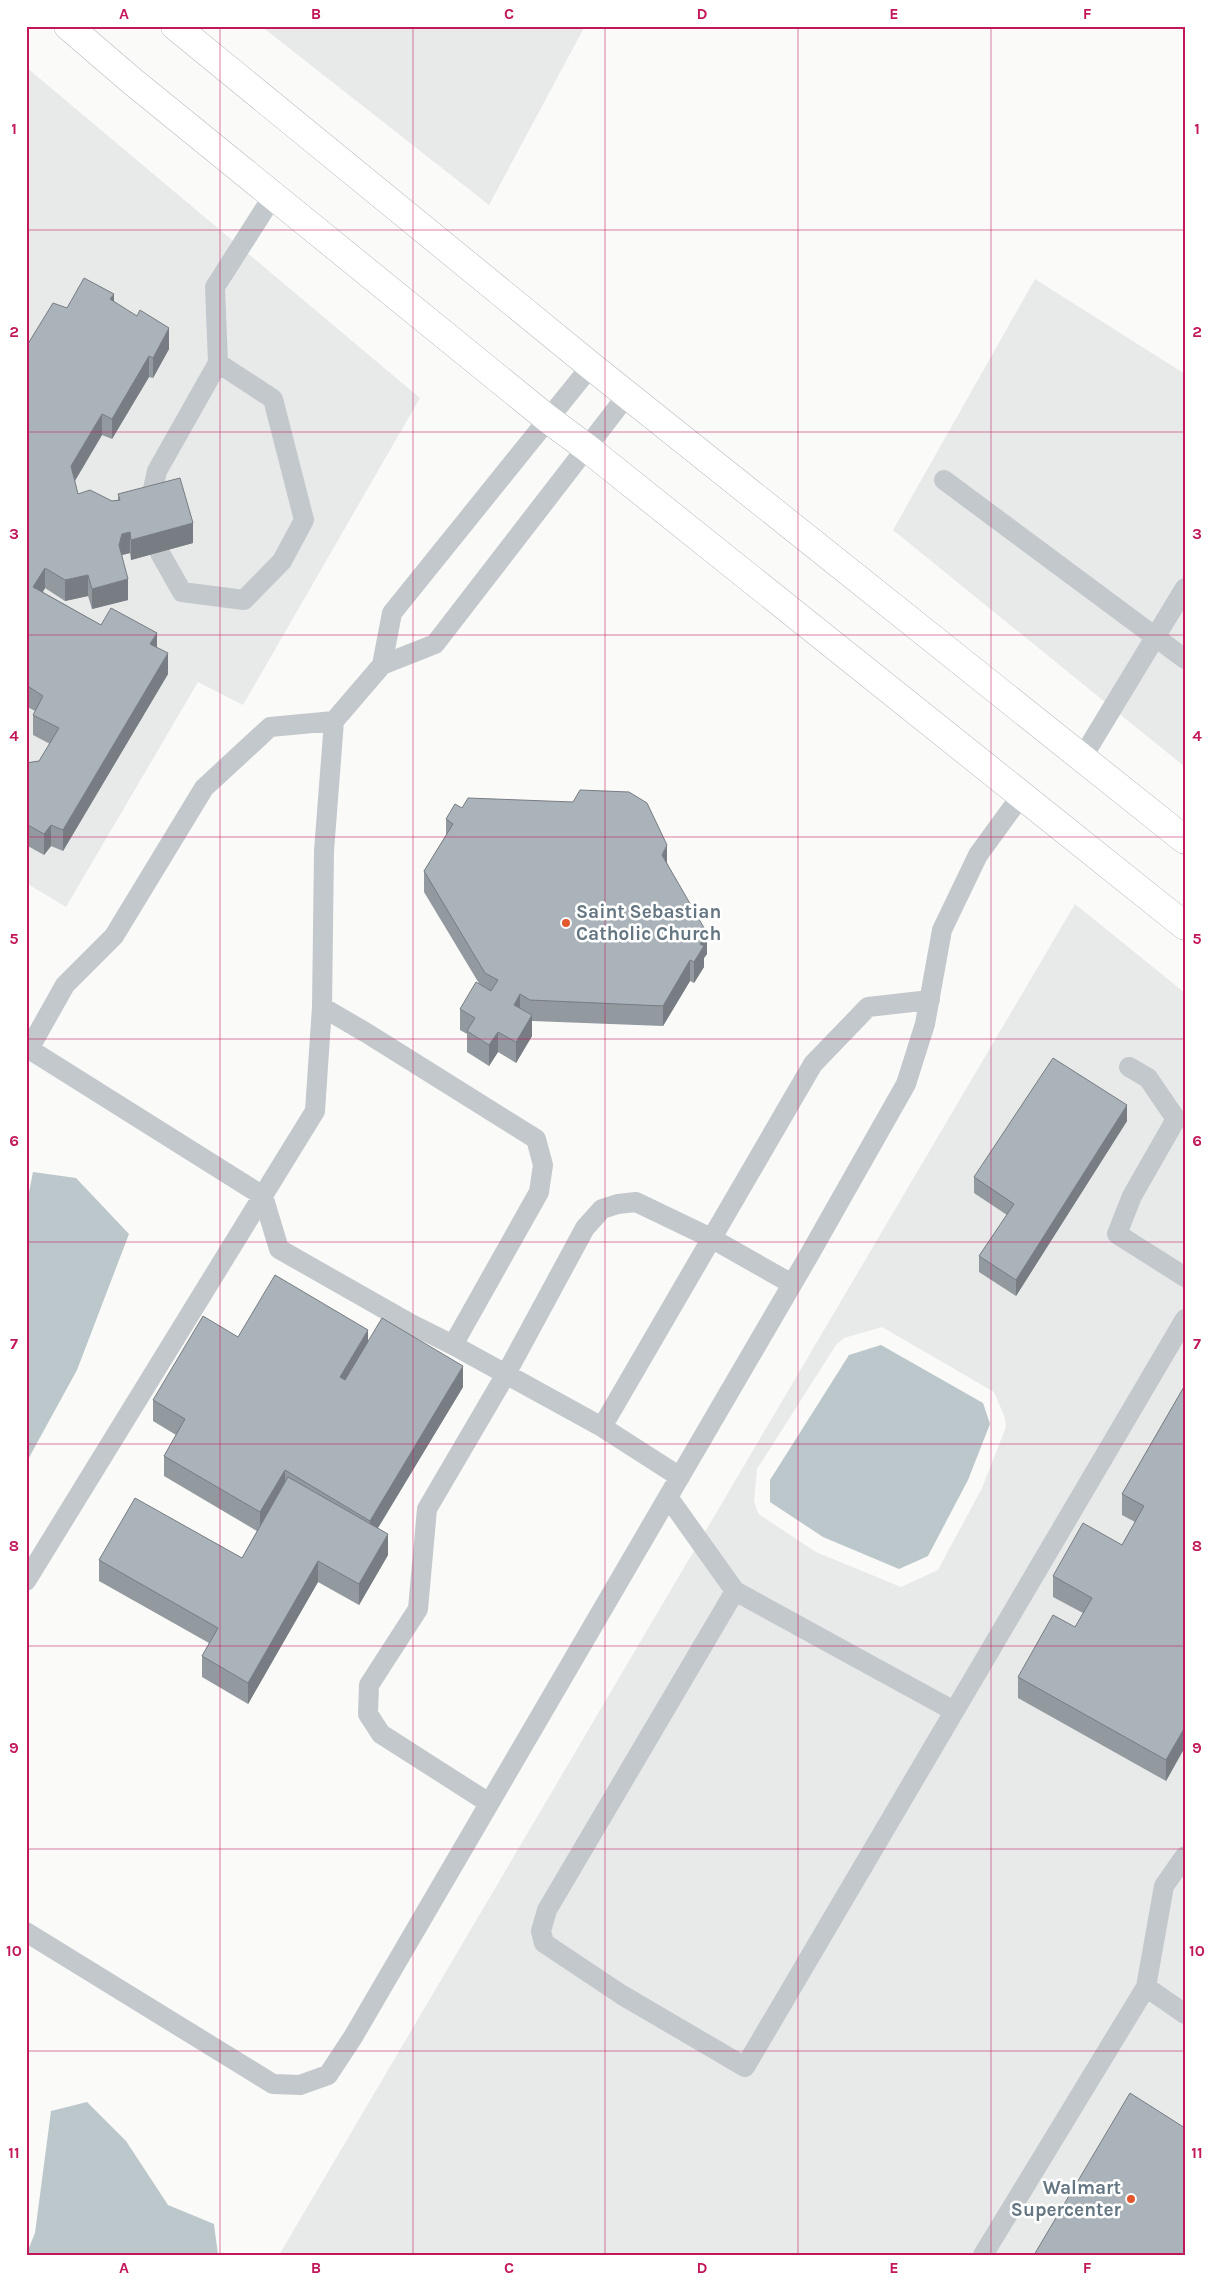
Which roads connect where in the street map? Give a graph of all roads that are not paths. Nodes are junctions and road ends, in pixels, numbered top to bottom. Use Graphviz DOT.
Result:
graph roads {
  1 [pos="68,26"];
  2 [pos="175,26"];
  3 [pos="273,196"];
  4 [pos="218,363"];
  5 [pos="591,366"];
  6 [pos="628,394"];
  7 [pos="548,419"];
  8 [pos="587,448"];
  9 [pos="944,480"];
  10 [pos="149,507"];
  11 [pos="160,553"];
  12 [pos="1185,588"];
  13 [pos="1155,637"];
  14 [pos="1185,659"];
  15 [pos="382,665"];
  16 [pos="334,721"];
  17 [pos="1082,758"];
  18 [pos="1021,796"];
  19 [pos="1185,840"];
  20 [pos="1185,926"];
  21 [pos="930,1000"];
  22 [pos="322,1007"];
  23 [pos="1129,1067"];
  24 [pos="263,1196"];
  25 [pos="711,1238"];
  26 [pos="1185,1277"];
  27 [pos="792,1284"];
  28 [pos="1185,1319"];
  29 [pos="453,1345"];
  30 [pos="506,1374"];
  31 [pos="602,1427"];
  32 [pos="680,1477"];
  33 [pos="668,1497"];
  34 [pos="26,1581"];
  35 [pos="735,1591"];
  36 [pos="954,1712"];
  37 [pos="489,1803"];
  38 [pos="1185,1856"];
  39 [pos="26,1932"];
  40 [pos="1146,1987"];
  41 [pos="1185,2014"];
  42 [pos="983,2255"];
  1 -- 3 [label="main road"];
  2 -- 5 [label="main road"];
  3 -- 4 [label="lane"];
  3 -- 7 [label="main road"];
  4 -- 10 [label="lane"];
  4 -- 11 [label="lane"];
  5 -- 6 [label="main road"];
  5 -- 7 [label="lane"];
  6 -- 8 [label="lane"];
  6 -- 17 [label="main road"];
  7 -- 8 [label="main road"];
  7 -- 15 [label="lane"];
  8 -- 15 [label="lane"];
  8 -- 18 [label="main road"];
  9 -- 13 [label="lane"];
  12 -- 13 [label="lane"];
  13 -- 14 [label="lane"];
  13 -- 17 [label="lane"];
  15 -- 16 [label="lane"];
  16 -- 22 [label="lane"];
  16 -- 24 [label="lane"];
  17 -- 19 [label="main road"];
  18 -- 20 [label="main road"];
  18 -- 21 [label="lane"];
  21 -- 25 [label="lane"];
  21 -- 27 [label="lane"];
  22 -- 24 [label="lane"];
  22 -- 29 [label="lane"];
  23 -- 26 [label="lane"];
  24 -- 29 [label="lane"];
  24 -- 34 [label="lane"];
  25 -- 27 [label="lane"];
  25 -- 30 [label="lane"];
  25 -- 31 [label="lane"];
  27 -- 32 [label="lane"];
  28 -- 36 [label="lane"];
  29 -- 30 [label="lane"];
  30 -- 31 [label="lane"];
  30 -- 37 [label="lane"];
  31 -- 32 [label="lane"];
  32 -- 33 [label="lane"];
  33 -- 35 [label="lane"];
  33 -- 37 [label="lane"];
  35 -- 36 [label="lane"];
  35 -- 36 [label="lane"];
  37 -- 39 [label="lane"];
  38 -- 40 [label="lane"];
  40 -- 41 [label="lane"];
  40 -- 42 [label="lane"];
}
